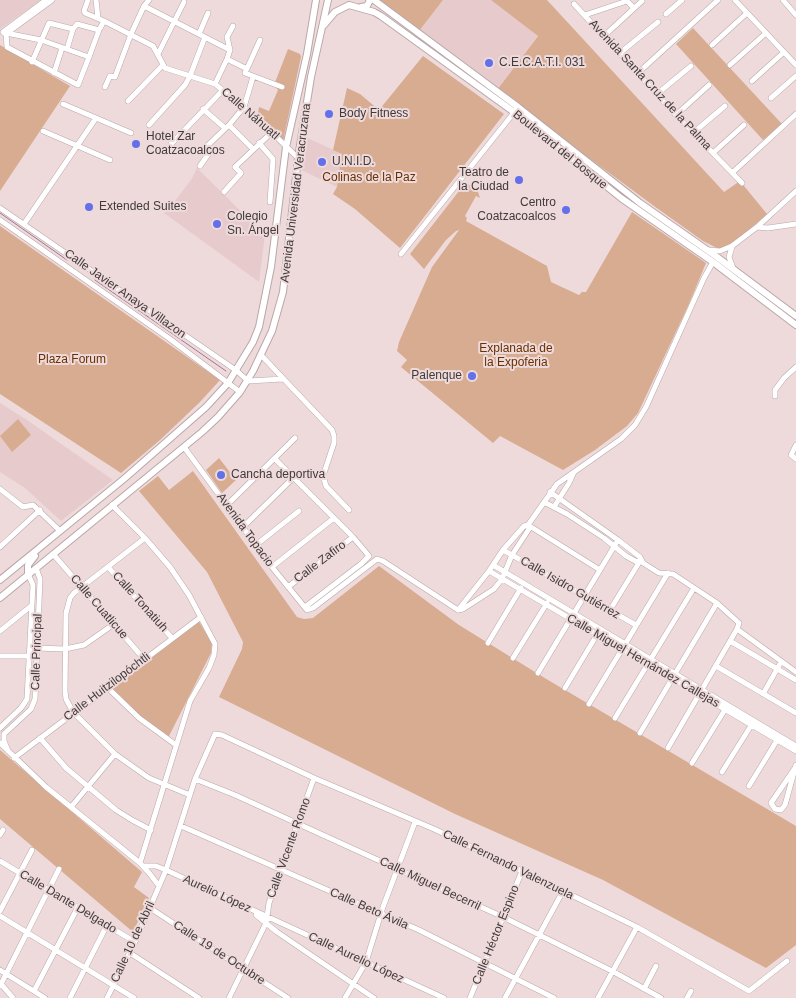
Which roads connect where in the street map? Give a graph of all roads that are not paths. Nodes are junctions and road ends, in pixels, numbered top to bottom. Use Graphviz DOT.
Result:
graph roads {
  1 [pos="46,0"];
  2 [pos="52,0"];
  3 [pos="88,0"];
  4 [pos="96,0"];
  5 [pos="316,0"];
  6 [pos="328,0"];
  7 [pos="370,0"];
  8 [pos="374,0"];
  9 [pos="682,0"];
  10 [pos="718,0"];
  11 [pos="735,0"];
  12 [pos="783,0"];
  13 [pos="642,1"];
  14 [pos="146,2"];
  15 [pos="184,2"];
  16 [pos="574,4"];
  17 [pos="360,8"];
  18 [pos="634,8"];
  19 [pos="747,13"];
  20 [pos="208,14"];
  21 [pos="666,14"];
  22 [pos="585,15"];
  23 [pos="796,15"];
  24 [pos="101,19"];
  25 [pos="174,21"];
  26 [pos="658,22"];
  27 [pos="232,26"];
  28 [pos="322,28"];
  29 [pos="74,29"];
  30 [pos="99,30"];
  31 [pos="6,33"];
  32 [pos="766,33"];
  33 [pos="131,34"];
  34 [pos="202,35"];
  35 [pos="604,36"];
  36 [pos="41,40"];
  37 [pos="260,40"];
  38 [pos="712,44"];
  39 [pos="64,48"];
  40 [pos="230,50"];
  41 [pos="784,52"];
  42 [pos="620,53"];
  43 [pos="158,54"];
  44 [pos="89,57"];
  45 [pos="227,58"];
  46 [pos="32,62"];
  47 [pos="162,65"];
  48 [pos="730,65"];
  49 [pos="796,65"];
  50 [pos="691,66"];
  51 [pos="247,69"];
  52 [pos="303,69"];
  53 [pos="54,73"];
  54 [pos="638,73"];
  55 [pos="190,76"];
  56 [pos="796,76"];
  57 [pos="253,77"];
  58 [pos="752,81"];
  59 [pos="215,84"];
  60 [pos="709,85"];
  61 [pos="105,87"];
  62 [pos="282,87"];
  63 [pos="222,90"];
  64 [pos="309,93"];
  65 [pos="657,94"];
  66 [pos="771,98"];
  67 [pos="128,102"];
  68 [pos="63,104"];
  69 [pos="725,106"];
  70 [pos="244,107"];
  71 [pos="203,109"];
  72 [pos="516,110"];
  73 [pos="796,114"];
  74 [pos="676,115"];
  75 [pos="96,118"];
  76 [pos="148,125"];
  77 [pos="744,125"];
  78 [pos="227,126"];
  79 [pos="43,131"];
  80 [pos="132,133"];
  81 [pos="271,133"];
  82 [pos="693,133"];
  83 [pos="259,143"];
  84 [pos="171,144"];
  85 [pos="78,145"];
  86 [pos="286,147"];
  87 [pos="252,149"];
  88 [pos="713,153"];
  89 [pos="298,158"];
  90 [pos="110,160"];
  91 [pos="200,166"];
  92 [pos="732,173"];
  93 [pos="742,183"];
  94 [pos="796,191"];
  95 [pos="224,192"];
  96 [pos="270,202"];
  97 [pos="0,208"];
  98 [pos="648,212"];
  99 [pos="768,217"];
  100 [pos="0,220"];
  101 [pos="24,224"];
  102 [pos="796,224"];
  103 [pos="757,227"];
  104 [pos="773,227"];
  105 [pos="732,246"];
  106 [pos="707,249"];
  107 [pos="401,254"];
  108 [pos="74,258"];
  109 [pos="712,262"];
  110 [pos="67,267"];
  111 [pos="733,268"];
  112 [pos="93,272"];
  113 [pos="87,281"];
  114 [pos="796,316"];
  115 [pos="796,325"];
  116 [pos="261,355"];
  117 [pos="796,367"];
  118 [pos="237,371"];
  119 [pos="283,379"];
  120 [pos="248,381"];
  121 [pos="228,384"];
  122 [pos="240,392"];
  123 [pos="775,396"];
  124 [pos="295,438"];
  125 [pos="796,445"];
  126 [pos="184,447"];
  127 [pos="275,459"];
  128 [pos="796,459"];
  129 [pos="574,471"];
  130 [pos="293,478"];
  131 [pos="0,490"];
  132 [pos="550,492"];
  133 [pos="559,498"];
  134 [pos="544,502"];
  135 [pos="112,505"];
  136 [pos="227,505"];
  137 [pos="554,507"];
  138 [pos="40,510"];
  139 [pos="350,510"];
  140 [pos="299,511"];
  141 [pos="334,518"];
  142 [pos="528,525"];
  143 [pos="243,527"];
  144 [pos="60,531"];
  145 [pos="353,537"];
  146 [pos="145,538"];
  147 [pos="618,540"];
  148 [pos="256,545"];
  149 [pos="0,547"];
  150 [pos="614,547"];
  151 [pos="503,550"];
  152 [pos="53,554"];
  153 [pos="512,555"];
  154 [pos="640,560"];
  155 [pos="108,566"];
  156 [pos="493,566"];
  157 [pos="272,567"];
  158 [pos="15,568"];
  159 [pos="36,568"];
  160 [pos="600,570"];
  161 [pos="28,571"];
  162 [pos="489,571"];
  163 [pos="505,572"];
  164 [pos="668,573"];
  165 [pos="0,579"];
  166 [pos="502,579"];
  167 [pos="19,582"];
  168 [pos="524,584"];
  169 [pos="81,587"];
  170 [pos="288,587"];
  171 [pos="694,588"];
  172 [pos="520,589"];
  173 [pos="585,596"];
  174 [pos="0,598"];
  175 [pos="549,599"];
  176 [pos="717,603"];
  177 [pos="546,604"];
  178 [pos="31,606"];
  179 [pos="307,609"];
  180 [pos="458,610"];
  181 [pos="610,610"];
  182 [pos="573,616"];
  183 [pos="201,617"];
  184 [pos="114,624"];
  185 [pos="636,625"];
  186 [pos="737,629"];
  187 [pos="0,631"];
  188 [pos="599,632"];
  189 [pos="172,638"];
  190 [pos="730,641"];
  191 [pos="488,643"];
  192 [pos="624,647"];
  193 [pos="37,648"];
  194 [pos="65,649"];
  195 [pos="0,656"];
  196 [pos="29,656"];
  197 [pos="513,658"];
  198 [pos="144,659"];
  199 [pos="649,662"];
  200 [pos="781,662"];
  201 [pos="716,666"];
  202 [pos="777,669"];
  203 [pos="538,672"];
  204 [pos="796,672"];
  205 [pos="674,676"];
  206 [pos="796,680"];
  207 [pos="107,687"];
  208 [pos="565,688"];
  209 [pos="700,692"];
  210 [pos="763,694"];
  211 [pos="590,704"];
  212 [pos="727,708"];
  213 [pos="73,712"];
  214 [pos="796,713"];
  215 [pos="615,718"];
  216 [pos="753,723"];
  217 [pos="0,728"];
  218 [pos="640,733"];
  219 [pos="40,738"];
  220 [pos="778,738"];
  221 [pos="0,743"];
  222 [pos="176,745"];
  223 [pos="796,746"];
  224 [pos="668,748"];
  225 [pos="796,751"];
  226 [pos="115,754"];
  227 [pos="12,755"];
  228 [pos="692,763"];
  229 [pos="796,766"];
  230 [pos="722,772"];
  231 [pos="314,778"];
  232 [pos="195,779"];
  233 [pos="165,785"];
  234 [pos="88,786"];
  235 [pos="749,786"];
  236 [pos="190,795"];
  237 [pos="71,807"];
  238 [pos="416,822"];
  239 [pos="297,824"];
  240 [pos="181,826"];
  241 [pos="151,830"];
  242 [pos="32,850"];
  243 [pos="0,861"];
  244 [pos="141,864"];
  245 [pos="59,869"];
  246 [pos="398,869"];
  247 [pos="166,870"];
  248 [pos="282,870"];
  249 [pos="522,871"];
  250 [pos="20,873"];
  251 [pos="159,886"];
  252 [pos="48,890"];
  253 [pos="563,892"];
  254 [pos="78,907"];
  255 [pos="150,908"];
  256 [pos="0,911"];
  257 [pos="381,913"];
  258 [pos="0,916"];
  259 [pos="503,917"];
  260 [pos="267,921"];
  261 [pos="107,925"];
  262 [pos="637,927"];
  263 [pos="27,932"];
  264 [pos="539,935"];
  265 [pos="135,942"];
  266 [pos="56,950"];
  267 [pos="130,953"];
  268 [pos="788,961"];
  269 [pos="366,962"];
  270 [pos="484,962"];
  271 [pos="656,966"];
  272 [pos="85,968"];
  273 [pos="243,969"];
  274 [pos="0,970"];
  275 [pos="612,971"];
  276 [pos="6,974"];
  277 [pos="515,977"];
  278 [pos="354,984"];
  279 [pos="0,985"];
  280 [pos="114,985"];
  281 [pos="644,989"];
  282 [pos="34,991"];
  283 [pos="690,992"];
  284 [pos="13,998"];
  285 [pos="45,998"];
  286 [pos="70,998"];
  287 [pos="107,998"];
  288 [pos="134,998"];
  289 [pos="199,998"];
  290 [pos="229,998"];
  291 [pos="288,998"];
  292 [pos="345,998"];
  293 [pos="374,998"];
  294 [pos="444,998"];
  295 [pos="470,998"];
  296 [pos="504,998"];
  297 [pos="554,998"];
  298 [pos="598,998"];
  299 [pos="661,998"];
  300 [pos="687,998"];
  1 -- 31 [label="street"];
  2 -- 31 [label="street"];
  3 -- 24 [label="street"];
  4 -- 24 [label="street"];
  5 -- 52 [label="main road, Avenida Universidad Veracruzana"];
  6 -- 28 [label="main road, Avenida Universidad Veracruzana"];
  7 -- 17 [label="main road"];
  8 -- 72 [label="main road, Boulevard del Bosque"];
  9 -- 21 [label="street"];
  10 -- 54 [label="street"];
  11 -- 19 [label="street"];
  12 -- 23 [label="street"];
  13 -- 18 [label="street"];
  14 -- 25 [label="street"];
  14 -- 33 [label="street"];
  15 -- 25 [label="street"];
  16 -- 22 [label="street"];
  17 -- 28 [label="main road"];
  17 -- 72 [label="main road, Boulevard del Bosque"];
  18 -- 22 [label="street, Avenida Santa Cruz de la Palma"];
  18 -- 35 [label="street"];
  19 -- 32 [label="street"];
  19 -- 38 [label="street"];
  20 -- 34 [label="street"];
  22 -- 35 [label="street, Avenida Santa Cruz de la Palma"];
  24 -- 30 [label="street"];
  24 -- 33 [label="street"];
  25 -- 34 [label="street"];
  25 -- 43 [label="street"];
  26 -- 42 [label="street"];
  27 -- 40 [label="street"];
  28 -- 64 [label="main road, Avenida Universidad Veracruzana"];
  29 -- 30 [label="street"];
  29 -- 36 [label="street"];
  29 -- 39 [label="street"];
  30 -- 44 [label="street"];
  31 -- 36 [label="street"];
  31 -- 46 [label="street"];
  32 -- 41 [label="street"];
  32 -- 48 [label="street"];
  33 -- 43 [label="street"];
  33 -- 61 [label="street"];
  34 -- 40 [label="street"];
  34 -- 55 [label="street"];
  35 -- 42 [label="street, Avenida Santa Cruz de la Palma"];
  36 -- 39 [label="street"];
  36 -- 46 [label="street"];
  37 -- 51 [label="street"];
  39 -- 44 [label="street"];
  39 -- 53 [label="street"];
  40 -- 45 [label="street"];
  41 -- 49 [label="street"];
  41 -- 58 [label="street"];
  42 -- 54 [label="street, Avenida Santa Cruz de la Palma"];
  43 -- 47 [label="street"];
  44 -- 53 [label="street"];
  45 -- 51 [label="street"];
  45 -- 59 [label="street"];
  46 -- 53 [label="street"];
  47 -- 55 [label="street, Calle Náhuatl"];
  47 -- 67 [label="street"];
  50 -- 65 [label="street"];
  51 -- 57 [label="street"];
  52 -- 64 [label="main road"];
  52 -- 86 [label="main road, Avenida Universidad Veracruzana"];
  54 -- 65 [label="street, Avenida Santa Cruz de la Palma"];
  55 -- 59 [label="street, Calle Náhuatl"];
  55 -- 76 [label="street"];
  56 -- 66 [label="street"];
  57 -- 62 [label="street"];
  57 -- 70 [label="street"];
  59 -- 63 [label="street, Calle Náhuatl"];
  60 -- 74 [label="street"];
  63 -- 70 [label="street, Calle Náhuatl"];
  63 -- 71 [label="street"];
  64 -- 89 [label="main road, Avenida Universidad Veracruzana"];
  65 -- 74 [label="street, Avenida Santa Cruz de la Palma"];
  68 -- 75 [label="street"];
  69 -- 82 [label="street"];
  70 -- 78 [label="street"];
  70 -- 81 [label="street, Calle Náhuatl"];
  71 -- 78 [label="street"];
  71 -- 84 [label="street"];
  72 -- 98 [label="main road, Boulevard del Bosque"];
  72 -- 107 [label="street"];
  73 -- 92 [label="street"];
  74 -- 82 [label="street, Avenida Santa Cruz de la Palma"];
  75 -- 80 [label="street"];
  75 -- 85 [label="street"];
  77 -- 88 [label="street"];
  78 -- 87 [label="street"];
  78 -- 91 [label="street"];
  79 -- 85 [label="street"];
  81 -- 83 [label="street"];
  81 -- 86 [label="street, Calle Náhuatl"];
  82 -- 88 [label="street, Avenida Santa Cruz de la Palma"];
  83 -- 87 [label="street"];
  83 -- 96 [label="street"];
  85 -- 90 [label="street"];
  85 -- 101 [label="street"];
  86 -- 89 [label="street, Calle Náhuatl"];
  86 -- 118 [label="main road, Avenida Universidad Veracruzana"];
  87 -- 95 [label="street"];
  88 -- 92 [label="street, Avenida Santa Cruz de la Palma"];
  89 -- 116 [label="main road, Avenida Universidad Veracruzana"];
  92 -- 93 [label="street, Avenida Santa Cruz de la Palma"];
  94 -- 99 [label="street"];
  97 -- 101 [label="street, Calle Javier Anaya Villazon"];
  98 -- 106 [label="main road, Boulevard del Bosque"];
  98 -- 109 [label="main road, Boulevard del Bosque"];
  99 -- 103 [label="street"];
  99 -- 104 [label="street"];
  100 -- 110 [label="street, Calle Javier Anaya Villazon"];
  101 -- 108 [label="street, Calle Javier Anaya Villazon"];
  102 -- 104 [label="street"];
  103 -- 104 [label="street"];
  103 -- 105 [label="street"];
  105 -- 106 [label="street"];
  105 -- 111 [label="street"];
  106 -- 111 [label="main road, Boulevard del Bosque"];
  108 -- 110 [label="street"];
  108 -- 112 [label="street, Calle Javier Anaya Villazon"];
  109 -- 115 [label="main road, Boulevard del Bosque"];
  109 -- 129 [label="street"];
  110 -- 113 [label="street, Calle Javier Anaya Villazon"];
  111 -- 114 [label="main road, Boulevard del Bosque"];
  112 -- 113 [label="street"];
  112 -- 118 [label="street, Calle Javier Anaya Villazon"];
  113 -- 121 [label="street, Calle Javier Anaya Villazon"];
  116 -- 119 [label="street"];
  116 -- 120 [label="main road, Avenida Universidad Veracruzana"];
  117 -- 123 [label="street"];
  118 -- 120 [label="street, Calle Javier Anaya Villazon"];
  118 -- 121 [label="main road, Avenida Universidad Veracruzana"];
  119 -- 120 [label="street"];
  119 -- 139 [label="street"];
  120 -- 122 [label="main road, Avenida Universidad Veracruzana"];
  121 -- 122 [label="street, Calle Javier Anaya Villazon"];
  121 -- 144 [label="main road, Avenida Universidad Veracruzana"];
  122 -- 126 [label="main road, Avenida Universidad Veracruzana"];
  124 -- 127 [label="street"];
  125 -- 128 [label="street"];
  126 -- 135 [label="main road, Avenida Universidad Veracruzana"];
  126 -- 136 [label="street, Avenida Topacio"];
  127 -- 130 [label="street"];
  127 -- 136 [label="street"];
  129 -- 132 [label="street"];
  129 -- 133 [label="street"];
  130 -- 141 [label="street"];
  130 -- 143 [label="street"];
  131 -- 138 [label="street"];
  132 -- 133 [label="street"];
  132 -- 134 [label="street"];
  133 -- 137 [label="street"];
  133 -- 147 [label="street"];
  134 -- 137 [label="street"];
  134 -- 142 [label="street"];
  135 -- 146 [label="street"];
  135 -- 152 [label="main road, Avenida Universidad Veracruzana"];
  136 -- 143 [label="street, Avenida Topacio"];
  137 -- 150 [label="street"];
  138 -- 144 [label="street"];
  138 -- 149 [label="street"];
  140 -- 148 [label="street"];
  141 -- 145 [label="street"];
  141 -- 157 [label="street"];
  142 -- 151 [label="street"];
  142 -- 153 [label="street"];
  142 -- 160 [label="street"];
  143 -- 148 [label="street, Avenida Topacio"];
  144 -- 158 [label="main road, Avenida Universidad Veracruzana"];
  144 -- 161 [label="main road"];
  145 -- 170 [label="street, Calle Zafiro"];
  145 -- 179 [label="street"];
  146 -- 155 [label="street"];
  146 -- 183 [label="street"];
  147 -- 150 [label="street"];
  147 -- 154 [label="street"];
  148 -- 157 [label="street, Avenida Topacio"];
  150 -- 154 [label="street"];
  150 -- 160 [label="street"];
  151 -- 153 [label="street, Calle Isidro Gutiérrez"];
  151 -- 156 [label="street"];
  152 -- 159 [label="main road, Avenida Universidad Veracruzana"];
  152 -- 169 [label="street, Calle Cuatlicue"];
  153 -- 163 [label="street"];
  153 -- 173 [label="street, Calle Isidro Gutiérrez"];
  154 -- 164 [label="street"];
  154 -- 181 [label="street"];
  155 -- 169 [label="street"];
  155 -- 189 [label="street, Calle Tonatiuh"];
  156 -- 162 [label="street"];
  156 -- 163 [label="street, Calle Miguel Hernández Callejas"];
  157 -- 170 [label="street, Avenida Topacio"];
  158 -- 161 [label="main road"];
  158 -- 165 [label="main road, Avenida Universidad Veracruzana"];
  158 -- 167 [label="main road"];
  159 -- 161 [label="main road, Avenida Universidad Veracruzana"];
  159 -- 193 [label="street, Calle Principal"];
  160 -- 173 [label="street"];
  161 -- 167 [label="main road, Avenida Universidad Veracruzana"];
  161 -- 178 [label="street, Calle Principal"];
  162 -- 166 [label="street, Calle Miguel Hernández Callejas"];
  162 -- 180 [label="street"];
  163 -- 166 [label="street"];
  163 -- 168 [label="street, Calle Miguel Hernández Callejas"];
  164 -- 171 [label="street"];
  164 -- 185 [label="street"];
  166 -- 172 [label="street, Calle Miguel Hernández Callejas"];
  166 -- 180 [label="street"];
  167 -- 174 [label="main road, Avenida Universidad Veracruzana"];
  168 -- 172 [label="street"];
  168 -- 175 [label="street, Calle Miguel Hernández Callejas"];
  169 -- 184 [label="street, Calle Cuatlicue"];
  169 -- 194 [label="street"];
  170 -- 179 [label="street, Avenida Topacio"];
  171 -- 176 [label="street"];
  171 -- 199 [label="street"];
  172 -- 177 [label="street, Calle Miguel Hernández Callejas"];
  172 -- 191 [label="street"];
  173 -- 181 [label="street, Calle Isidro Gutiérrez"];
  173 -- 182 [label="street"];
  175 -- 177 [label="street"];
  175 -- 182 [label="street, Calle Miguel Hernández Callejas"];
  176 -- 186 [label="street"];
  176 -- 205 [label="street"];
  177 -- 182 [label="street, Calle Miguel Hernández Callejas"];
  177 -- 197 [label="street"];
  178 -- 187 [label="street"];
  178 -- 196 [label="street, Calle Principal"];
  179 -- 180 [label="street"];
  181 -- 185 [label="street, Calle Isidro Gutiérrez"];
  182 -- 188 [label="street, Calle Miguel Hernández Callejas"];
  182 -- 203 [label="street"];
  183 -- 189 [label="street, Calle Huitzilopóchtli"];
  183 -- 222 [label="street"];
  184 -- 194 [label="street"];
  184 -- 198 [label="street, Calle Cuatlicue"];
  185 -- 192 [label="street"];
  186 -- 190 [label="street"];
  186 -- 200 [label="street"];
  188 -- 192 [label="street, Calle Miguel Hernández Callejas"];
  188 -- 208 [label="street"];
  189 -- 198 [label="street, Calle Huitzilopóchtli"];
  190 -- 201 [label="street"];
  190 -- 202 [label="street"];
  192 -- 199 [label="street, Calle Miguel Hernández Callejas"];
  192 -- 211 [label="street"];
  193 -- 194 [label="street"];
  193 -- 227 [label="street, Calle Principal"];
  194 -- 213 [label="street"];
  195 -- 196 [label="street"];
  196 -- 217 [label="street, Calle Principal"];
  198 -- 207 [label="street, Calle Huitzilopóchtli"];
  199 -- 205 [label="street, Calle Miguel Hernández Callejas"];
  199 -- 215 [label="street"];
  200 -- 202 [label="street"];
  200 -- 204 [label="street"];
  201 -- 209 [label="street"];
  201 -- 210 [label="street"];
  202 -- 206 [label="street"];
  202 -- 210 [label="street"];
  205 -- 209 [label="street, Calle Miguel Hernández Callejas"];
  205 -- 218 [label="street"];
  207 -- 213 [label="street, Calle Huitzilopóchtli"];
  207 -- 222 [label="street"];
  209 -- 212 [label="street, Calle Miguel Hernández Callejas"];
  209 -- 224 [label="street"];
  210 -- 214 [label="street"];
  212 -- 216 [label="street, Calle Miguel Hernández Callejas"];
  212 -- 228 [label="street"];
  213 -- 219 [label="street, Calle Huitzilopóchtli"];
  213 -- 226 [label="street"];
  216 -- 220 [label="street, Calle Miguel Hernández Callejas"];
  216 -- 230 [label="street"];
  219 -- 227 [label="street, Calle Huitzilopóchtli"];
  219 -- 234 [label="street"];
  220 -- 223 [label="street, Calle Miguel Hernández Callejas"];
  220 -- 225 [label="street, Calle Miguel Hernández Callejas"];
  220 -- 235 [label="street"];
  221 -- 227 [label="street"];
  222 -- 233 [label="street"];
  226 -- 233 [label="street"];
  226 -- 234 [label="street"];
  227 -- 237 [label="street"];
  229 -- 229 [label="street"];
  231 -- 232 [label="street, Calle Fernando Valenzuela"];
  231 -- 238 [label="street, Calle Fernando Valenzuela"];
  231 -- 239 [label="street, Calle Vicente Romo"];
  232 -- 236 [label="street"];
  232 -- 239 [label="street, Calle Miguel Becerril"];
  233 -- 236 [label="street"];
  233 -- 241 [label="street"];
  234 -- 237 [label="street"];
  234 -- 241 [label="street"];
  236 -- 240 [label="street"];
  237 -- 244 [label="street"];
  238 -- 246 [label="street"];
  238 -- 249 [label="street, Calle Fernando Valenzuela"];
  239 -- 246 [label="street, Calle Miguel Becerril"];
  239 -- 248 [label="street, Calle Vicente Romo"];
  240 -- 247 [label="street"];
  240 -- 248 [label="street, Calle Beto Ávila"];
  241 -- 244 [label="street"];
  242 -- 250 [label="street"];
  243 -- 250 [label="street, Calle Dante Delgado"];
  244 -- 247 [label="street"];
  244 -- 251 [label="street"];
  245 -- 252 [label="street"];
  246 -- 257 [label="street"];
  246 -- 259 [label="street, Calle Miguel Becerril"];
  247 -- 251 [label="street"];
  247 -- 260 [label="street, Aurelio López"];
  248 -- 257 [label="street, Calle Beto Ávila"];
  248 -- 260 [label="street, Calle Vicente Romo"];
  249 -- 253 [label="street, Calle Fernando Valenzuela"];
  249 -- 259 [label="street, Calle Héctor Espino"];
  250 -- 252 [label="street, Calle Dante Delgado"];
  250 -- 256 [label="street"];
  251 -- 255 [label="street, Calle 10 de Abril"];
  252 -- 254 [label="street, Calle Dante Delgado"];
  252 -- 263 [label="street"];
  253 -- 262 [label="street, Calle Fernando Valenzuela"];
  253 -- 264 [label="street"];
  254 -- 261 [label="street, Calle Dante Delgado"];
  254 -- 266 [label="street"];
  255 -- 265 [label="street, Calle 10 de Abril"];
  255 -- 273 [label="street, Calle 19 de Octubre"];
  257 -- 269 [label="street"];
  257 -- 270 [label="street, Calle Beto Ávila"];
  258 -- 263 [label="street"];
  259 -- 264 [label="street, Calle Miguel Becerril"];
  259 -- 270 [label="street, Calle Héctor Espino"];
  260 -- 269 [label="street, Calle Aurelio López"];
  260 -- 273 [label="street, Calle Vicente Romo"];
  260 -- 278 [label="street"];
  261 -- 265 [label="street, Calle Dante Delgado"];
  261 -- 272 [label="street"];
  262 -- 268 [label="street, Calle Fernando Valenzuela"];
  262 -- 275 [label="street"];
  263 -- 266 [label="street"];
  263 -- 276 [label="street"];
  264 -- 275 [label="street, Calle Miguel Becerril"];
  264 -- 277 [label="street"];
  265 -- 267 [label="street, Calle 10 de Abril"];
  266 -- 272 [label="street"];
  266 -- 282 [label="street"];
  267 -- 280 [label="street, Calle 10 de Abril"];
  267 -- 289 [label="street"];
  269 -- 278 [label="street"];
  269 -- 294 [label="street, Calle Aurelio López"];
  270 -- 277 [label="street, Calle Beto Ávila"];
  270 -- 295 [label="street, Calle Héctor Espino"];
  271 -- 281 [label="street"];
  272 -- 280 [label="street"];
  272 -- 286 [label="street"];
  273 -- 290 [label="street, Calle Vicente Romo"];
  273 -- 291 [label="street, Calle 19 de Octubre"];
  274 -- 276 [label="street"];
  275 -- 281 [label="street, Calle Miguel Becerril"];
  275 -- 298 [label="street"];
  276 -- 279 [label="street"];
  276 -- 282 [label="street"];
  277 -- 296 [label="street"];
  277 -- 297 [label="street, Calle Beto Ávila"];
  278 -- 292 [label="street"];
  278 -- 293 [label="street"];
  279 -- 284 [label="street"];
  280 -- 287 [label="street, Calle 10 de Abril"];
  280 -- 288 [label="street"];
  281 -- 299 [label="street, Calle Miguel Becerril"];
  282 -- 285 [label="street"];
  283 -- 300 [label="street"];
}
